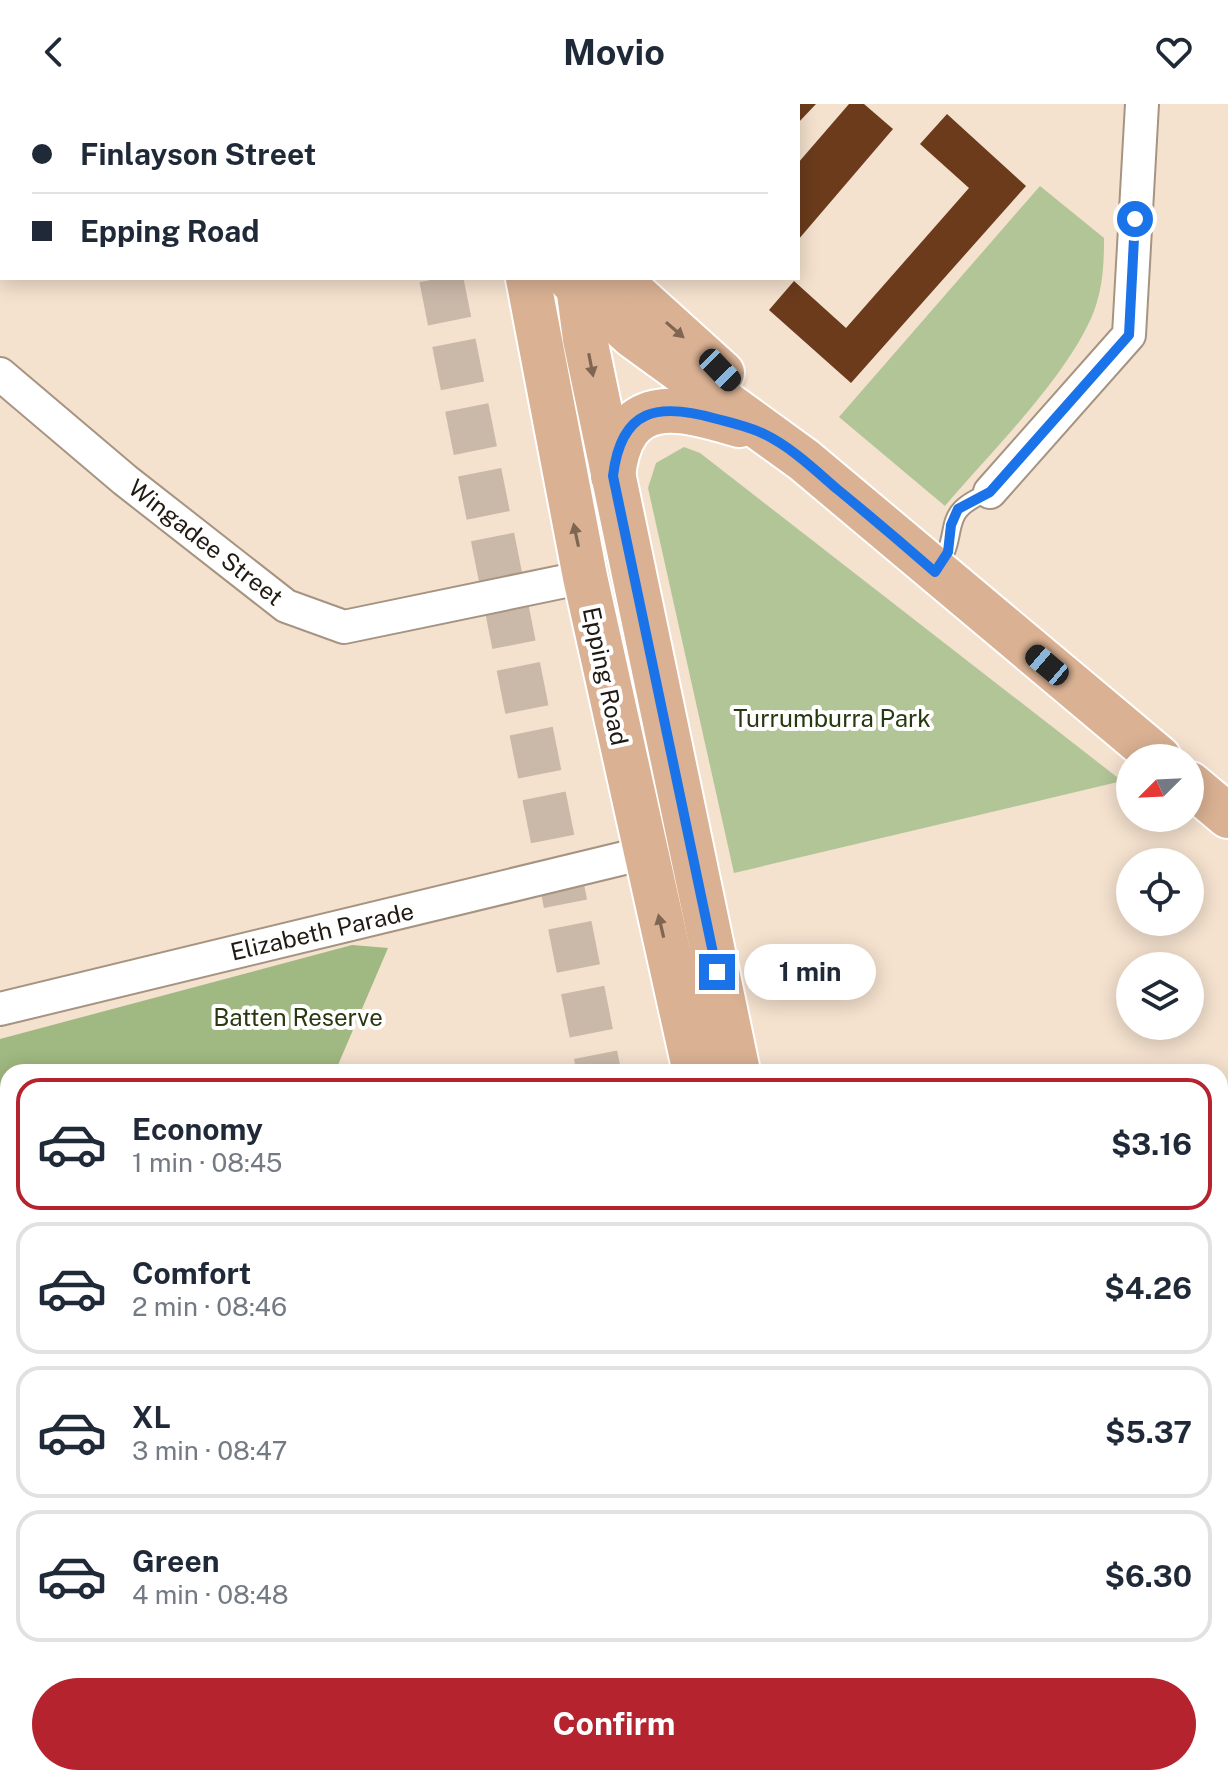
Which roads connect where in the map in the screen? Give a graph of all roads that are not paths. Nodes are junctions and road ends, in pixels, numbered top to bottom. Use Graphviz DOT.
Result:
graph roads {
  1 [pos="1142,104"];
  2 [pos="528,280"];
  3 [pos="586,281"];
  4 [pos="0,374"];
  5 [pos="764,434"];
  6 [pos="804,460"];
  7 [pos="613,476"];
  8 [pos="990,492"];
  9 [pos="935,572"];
  10 [pos="585,577"];
  11 [pos="1142,744"];
  12 [pos="1204,796"];
  13 [pos="1228,816"];
  14 [pos="645,853"];
  15 [pos="0,1009"];
  16 [pos="693,1064"];
  17 [pos="736,1064"];
  1 -- 8 [label="street"];
  10 -- 2 [label="main road, Epping Road, one-way"];
  3 -- 5 [label="main road"];
  3 -- 6 [label="main road, one-way"];
  3 -- 7 [label="main road, Epping Road, one-way"];
  4 -- 10 [label="street, Wingadee Street"];
  5 -- 6 [label="main road"];
  5 -- 7 [label="main road"];
  6 -- 9 [label="main road"];
  7 -- 17 [label="main road, Epping Road"];
  8 -- 9 [label="lane"];
  9 -- 11 [label="main road"];
  10 -- 14 [label="main road, Epping Road"];
  12 -- 13 [label="main road"];
  14 -- 15 [label="street, Elizabeth Parade"];
  16 -- 14 [label="main road, Epping Road, one-way"];
}
